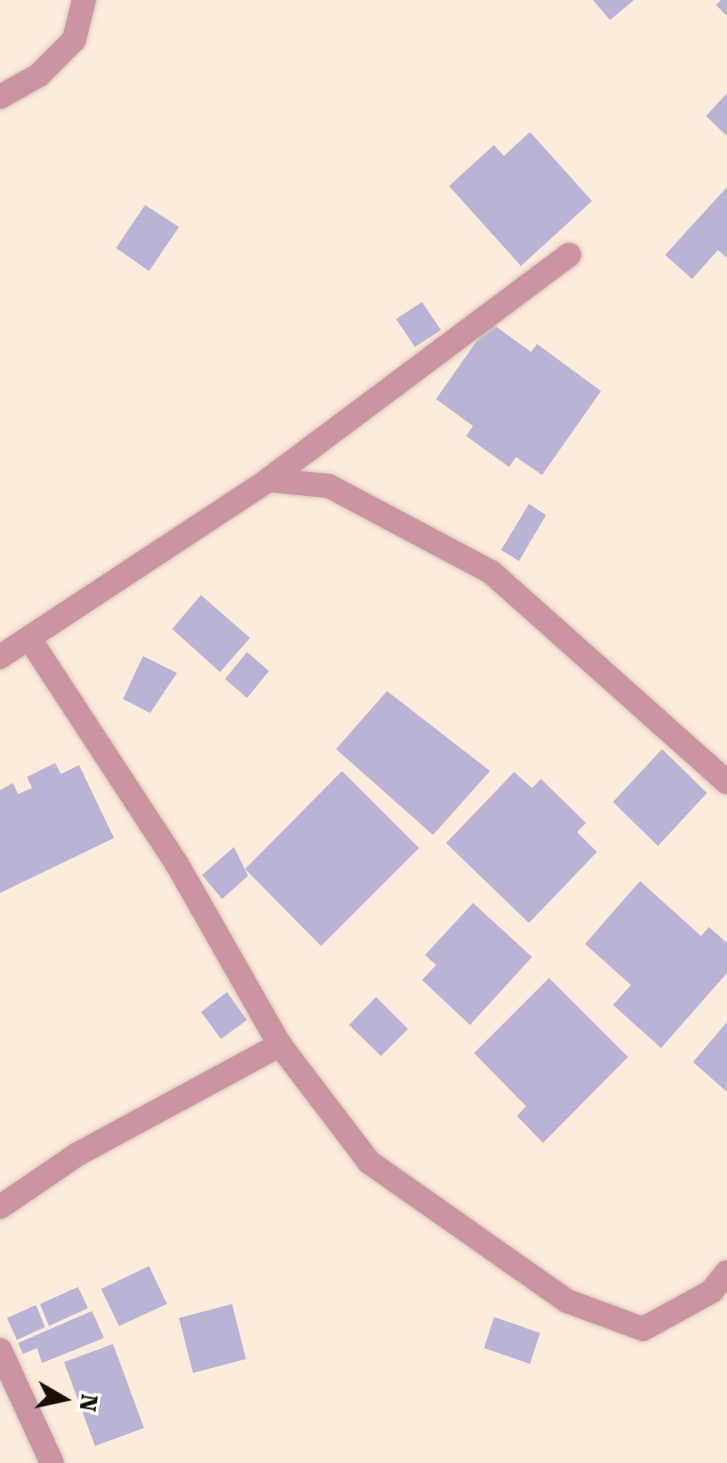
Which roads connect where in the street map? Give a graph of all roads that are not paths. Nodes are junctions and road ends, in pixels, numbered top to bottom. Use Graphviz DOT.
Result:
graph roads {
  1 [pos="84,0"];
  2 [pos="0,97"];
  3 [pos="569,255"];
  4 [pos="268,480"];
  5 [pos="31,641"];
  6 [pos="0,657"];
  7 [pos="727,782"];
  8 [pos="280,1045"];
  9 [pos="0,1207"];
  10 [pos="722,1287"];
  11 [pos="0,1350"];
  12 [pos="52,1463"];
  1 -- 2 [label="street"];
  3 -- 4 [label="street"];
  4 -- 5 [label="street"];
  4 -- 7 [label="street"];
  5 -- 6 [label="street"];
  5 -- 8 [label="street"];
  8 -- 9 [label="street"];
  8 -- 10 [label="street"];
  11 -- 12 [label="street"];
}
